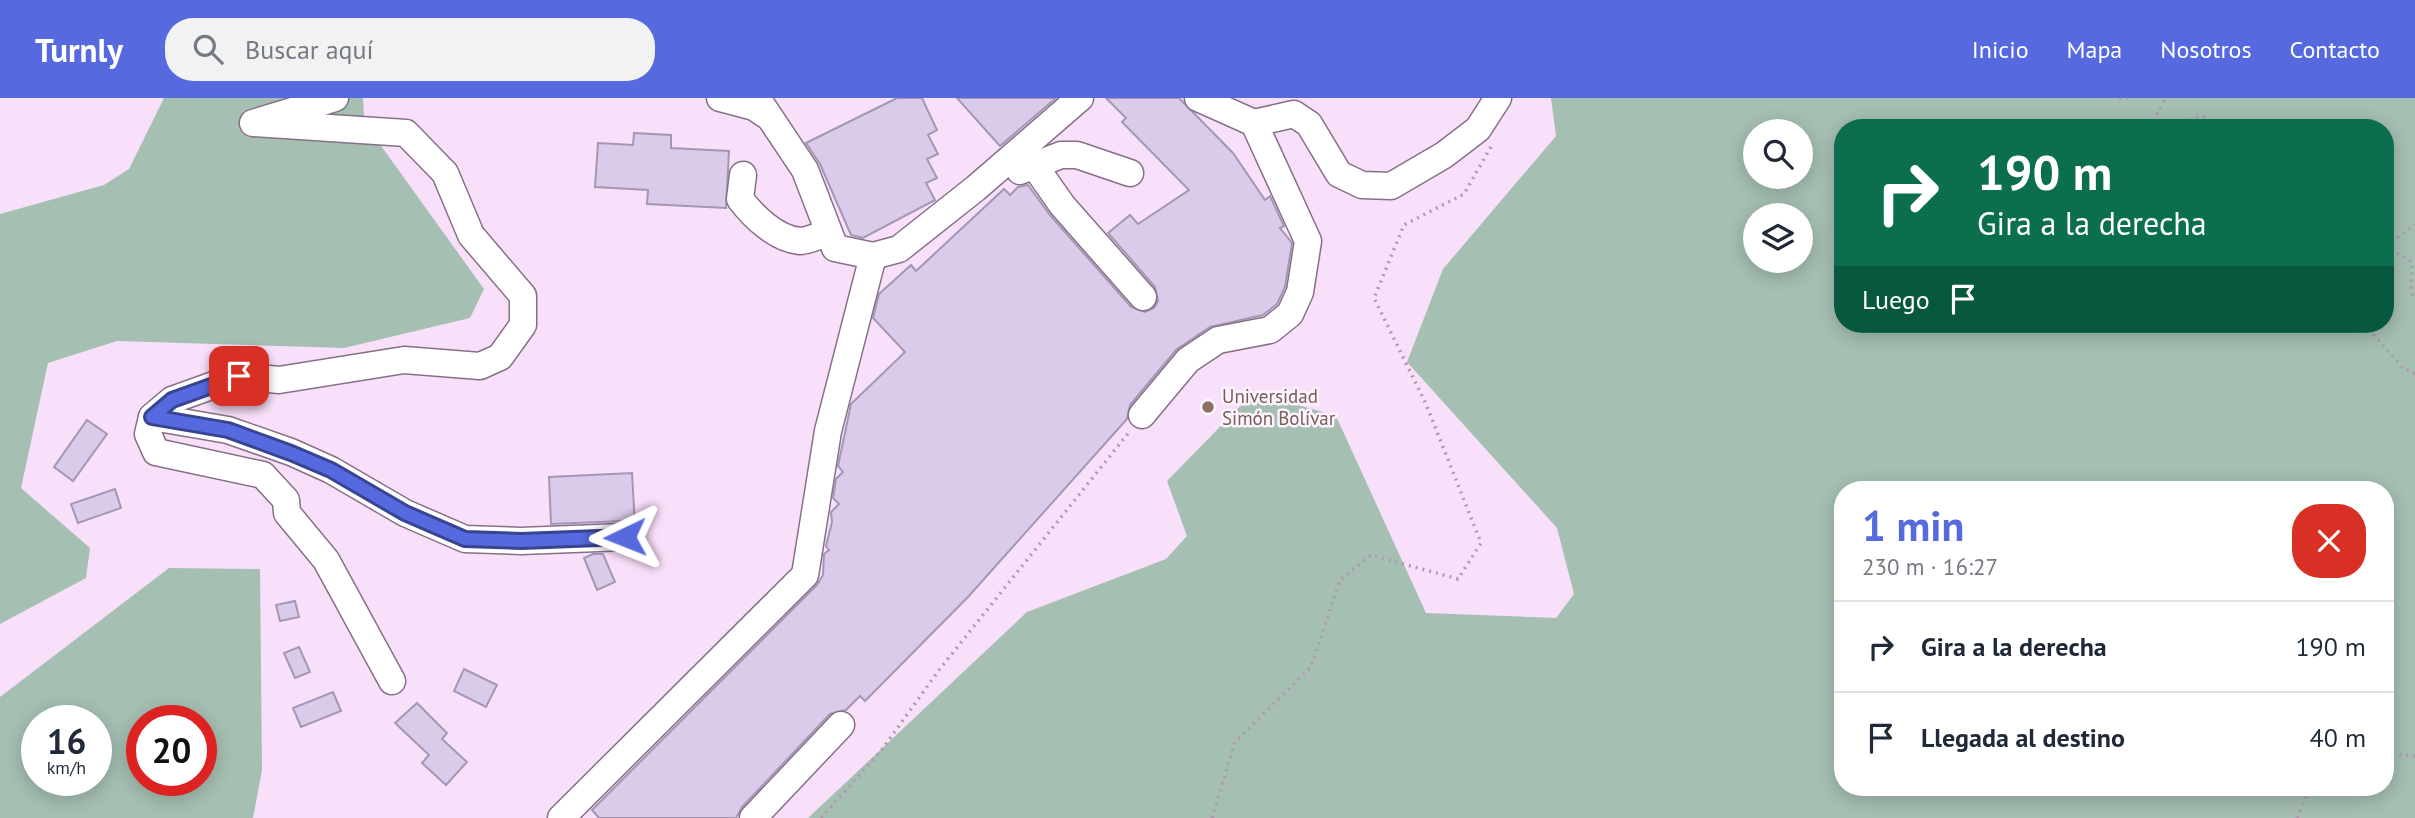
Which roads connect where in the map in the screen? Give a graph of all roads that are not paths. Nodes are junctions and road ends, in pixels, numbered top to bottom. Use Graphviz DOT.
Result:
graph roads {
  1 [pos="335,98"];
  2 [pos="720,98"];
  3 [pos="1080,98"];
  4 [pos="1198,98"];
  5 [pos="1498,98"];
  6 [pos="763,107"];
  7 [pos="1254,123"];
  8 [pos="1034,165"];
  9 [pos="1130,173"];
  10 [pos="743,175"];
  11 [pos="976,188"];
  12 [pos="828,233"];
  13 [pos="873,256"];
  14 [pos="1143,297"];
  15 [pos="1142,415"];
  16 [pos="152,417"];
  17 [pos="625,537"];
  18 [pos="392,681"];
  19 [pos="841,725"];
  20 [pos="561,818"];
  21 [pos="753,818"];
  1 -- 16 [label="lane"];
  2 -- 6 [label="lane"];
  3 -- 11 [label="lane"];
  4 -- 7 [label="lane"];
  5 -- 7 [label="lane"];
  6 -- 12 [label="lane"];
  7 -- 15 [label="lane"];
  8 -- 9 [label="lane"];
  8 -- 11 [label="lane"];
  8 -- 14 [label="lane"];
  10 -- 12 [label="lane"];
  11 -- 13 [label="lane"];
  12 -- 13 [label="lane"];
  13 -- 20 [label="lane"];
  16 -- 17 [label="lane"];
  16 -- 18 [label="lane"];
  19 -- 21 [label="lane"];
}
